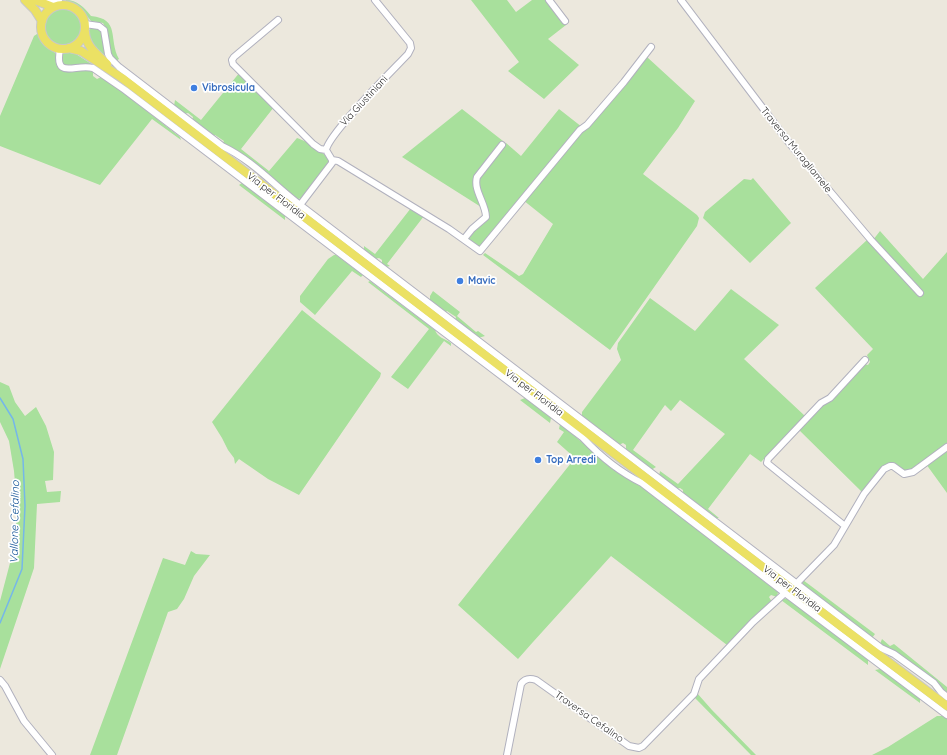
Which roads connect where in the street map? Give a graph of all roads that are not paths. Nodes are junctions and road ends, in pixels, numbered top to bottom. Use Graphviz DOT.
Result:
graph roads {
  1 [pos="25,0"];
  2 [pos="35,0"];
  3 [pos="47,0"];
  4 [pos="59,0"];
  5 [pos="375,0"];
  6 [pos="549,0"];
  7 [pos="680,0"];
  8 [pos="53,7"];
  9 [pos="278,20"];
  10 [pos="42,21"];
  11 [pos="565,21"];
  12 [pos="85,28"];
  13 [pos="651,47"];
  14 [pos="69,48"];
  15 [pos="60,49"];
  16 [pos="122,78"];
  17 [pos="502,145"];
  18 [pos="326,150"];
  19 [pos="332,160"];
  20 [pos="300,205"];
  21 [pos="464,239"];
  22 [pos="920,293"];
  23 [pos="865,360"];
  24 [pos="947,447"];
  25 [pos="845,526"];
  26 [pos="797,583"];
  27 [pos="785,593"];
  28 [pos="0,680"];
  29 [pos="947,697"];
  30 [pos="947,706"];
  31 [pos="947,715"];
  32 [pos="639,748"];
  33 [pos="52,755"];
  34 [pos="507,755"];
  35 [pos="637,755"];
  1 -- 10 [label="main road"];
  2 -- 8 [label="main road"];
  3 -- 4 [label="street"];
  5 -- 18 [label="street, Via Giustiniani"];
  6 -- 11 [label="street"];
  7 -- 22 [label="street, Traversa Muragliamele"];
  8 -- 10 [label="main road"];
  8 -- 12 [label="main road"];
  9 -- 18 [label="street"];
  10 -- 15 [label="main road"];
  12 -- 14 [label="main road"];
  12 -- 16 [label="main road"];
  12 -- 20 [label="street"];
  13 -- 21 [label="street"];
  14 -- 15 [label="main road"];
  14 -- 16 [label="main road"];
  15 -- 27 [label="street"];
  16 -- 30 [label="main road, Via per Floridia"];
  17 -- 21 [label="street"];
  18 -- 19 [label="street"];
  19 -- 20 [label="street"];
  19 -- 21 [label="street"];
  20 -- 26 [label="street"];
  23 -- 25 [label="street"];
  24 -- 25 [label="street"];
  25 -- 26 [label="street"];
  26 -- 29 [label="street"];
  27 -- 31 [label="street"];
  27 -- 32 [label="street"];
  28 -- 33 [label="street"];
  32 -- 34 [label="street, Traversa Cefalino"];
  32 -- 35 [label="street"];
}
